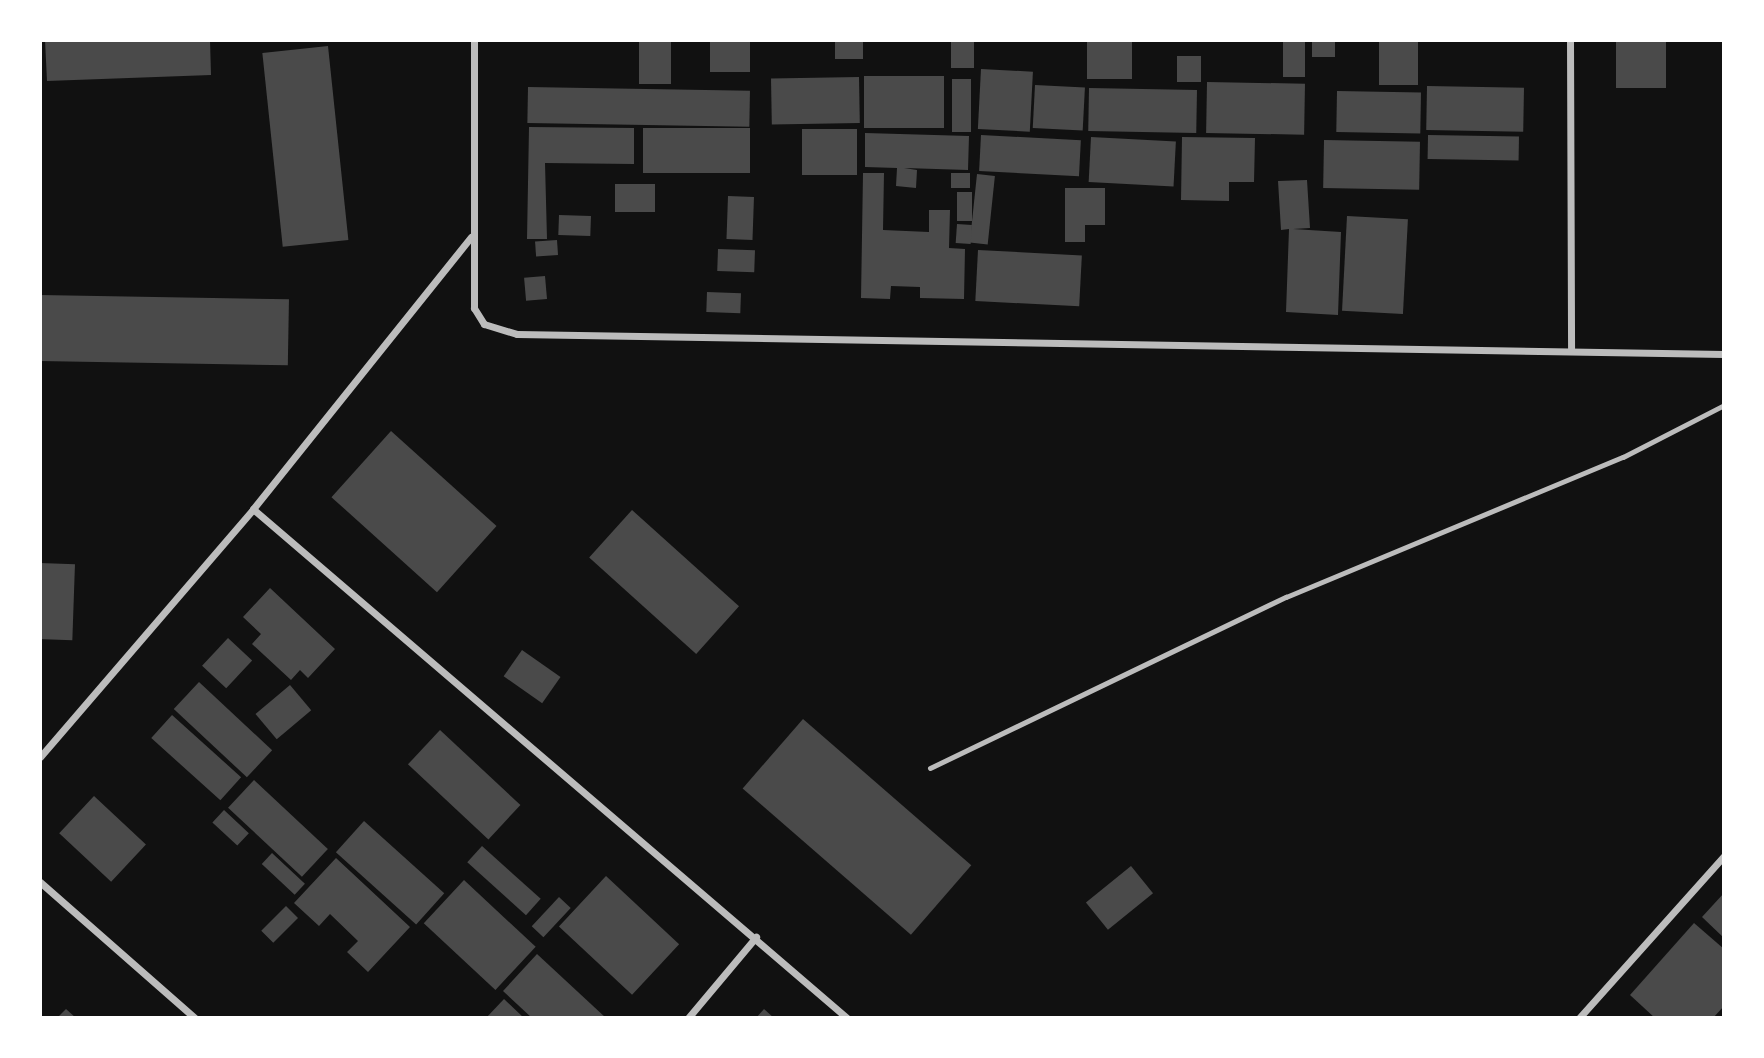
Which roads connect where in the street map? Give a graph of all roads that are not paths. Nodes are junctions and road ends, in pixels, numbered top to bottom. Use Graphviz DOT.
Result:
graph roads {
  1 [pos="474,40"];
  2 [pos="1570,40"];
  3 [pos="472,237"];
  4 [pos="1571,351"];
  5 [pos="1724,354"];
  6 [pos="1724,405"];
  7 [pos="253,509"];
  8 [pos="40,757"];
  9 [pos="930,768"];
  10 [pos="1724,856"];
  11 [pos="40,882"];
  12 [pos="756,937"];
  13 [pos="195,1018"];
  14 [pos="688,1018"];
  15 [pos="847,1018"];
  16 [pos="1579,1018"];
  1 -- 3 [label="street"];
  2 -- 4 [label="street"];
  3 -- 4 [label="street"];
  3 -- 7 [label="street"];
  4 -- 5 [label="street"];
  6 -- 9 [label="lane"];
  7 -- 8 [label="street"];
  7 -- 12 [label="street"];
  10 -- 16 [label="street"];
  11 -- 13 [label="street"];
  12 -- 14 [label="street"];
  12 -- 15 [label="street"];
}
